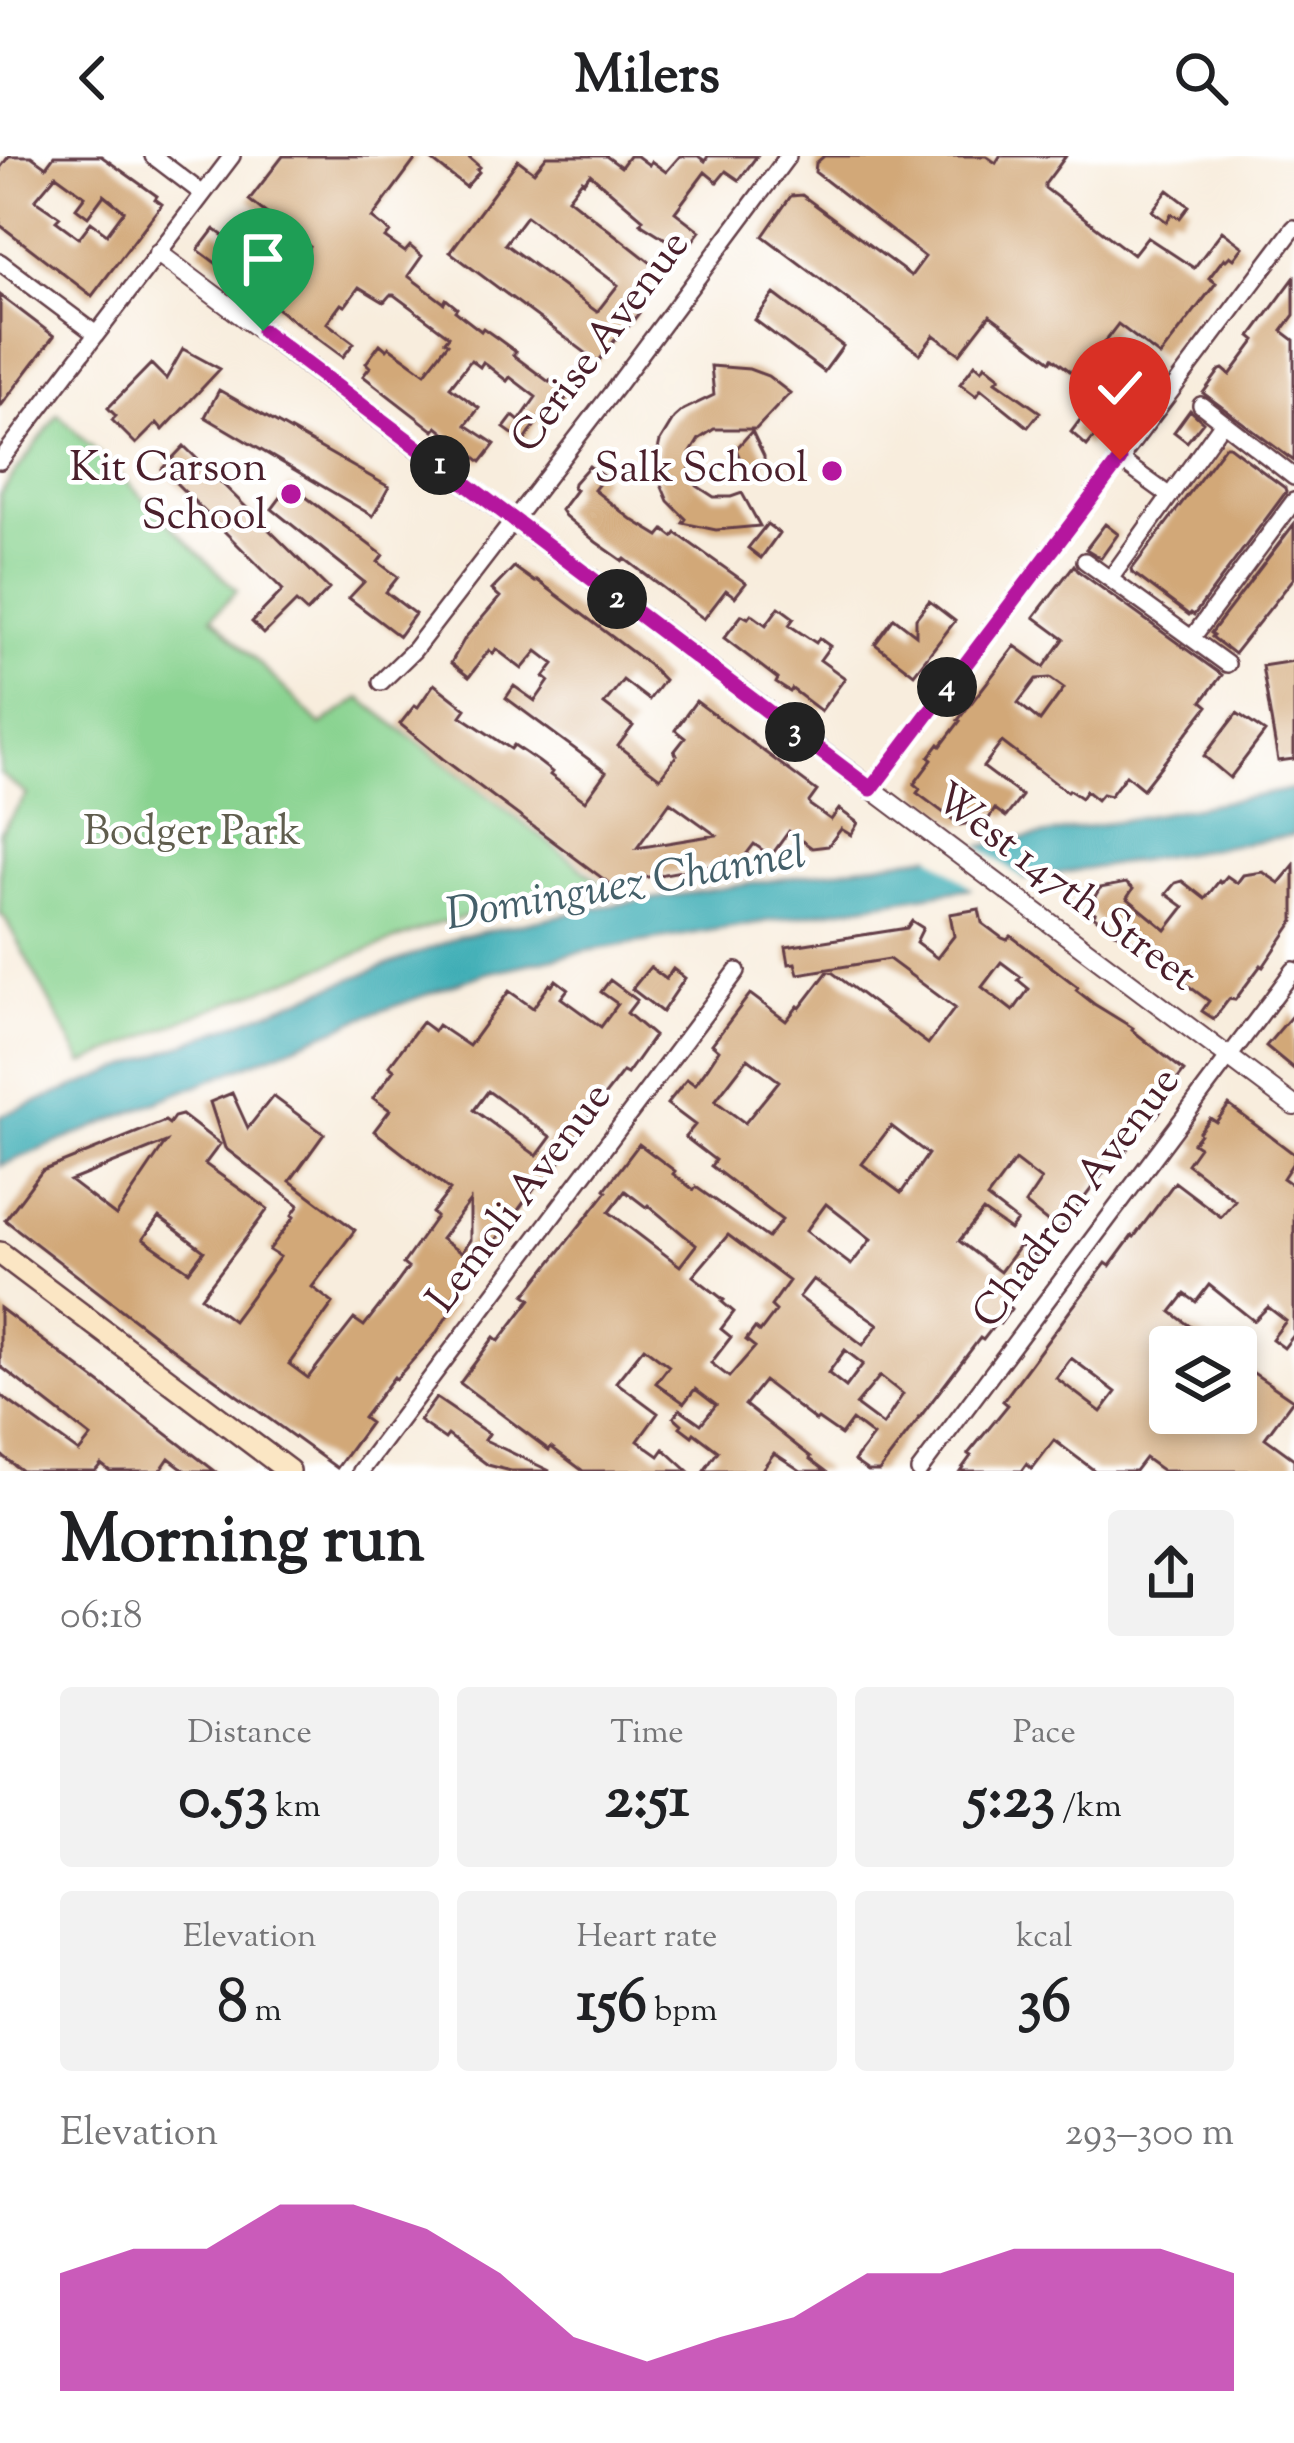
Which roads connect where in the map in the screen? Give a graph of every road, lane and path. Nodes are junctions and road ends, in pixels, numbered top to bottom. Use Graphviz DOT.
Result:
graph roads {
  1 [pos="153,156"];
  2 [pos="232,156"];
  3 [pos="788,156"];
  4 [pos="203,194"];
  5 [pos="1294,228"];
  6 [pos="158,253"];
  7 [pos="0,262"];
  8 [pos="96,334"];
  9 [pos="1201,405"];
  10 [pos="1223,422"];
  11 [pos="1120,460"];
  12 [pos="0,461"];
  13 [pos="1294,478"];
  14 [pos="1170,496"];
  15 [pos="1294,500"];
  16 [pos="514,520"];
  17 [pos="1085,561"];
  18 [pos="1110,579"];
  19 [pos="1192,638"];
  20 [pos="1227,664"];
  21 [pos="381,682"];
  22 [pos="871,789"];
  23 [pos="1294,970"];
  24 [pos="737,971"];
  25 [pos="1228,1057"];
  26 [pos="1294,1106"];
  27 [pos="0,1253"];
  28 [pos="289,1471"];
  29 [pos="362,1471"];
  30 [pos="919,1471"];
  1 -- 4 [label="street"];
  2 -- 4 [label="street"];
  3 -- 16 [label="street, Cerise Avenue"];
  4 -- 6 [label="street"];
  5 -- 11 [label="street"];
  6 -- 8 [label="street"];
  6 -- 16 [label="street, West 147th Street"];
  7 -- 8 [label="street"];
  8 -- 12 [label="street"];
  9 -- 10 [label="street"];
  10 -- 13 [label="street"];
  10 -- 14 [label="street"];
  11 -- 14 [label="street"];
  11 -- 22 [label="street"];
  14 -- 18 [label="street"];
  15 -- 19 [label="street"];
  16 -- 21 [label="street, Cerise Avenue"];
  16 -- 22 [label="street, West 147th Street"];
  17 -- 18 [label="street"];
  18 -- 19 [label="street"];
  19 -- 20 [label="street"];
  22 -- 25 [label="street, West 147th Street"];
  23 -- 25 [label="street, Chadron Avenue"];
  24 -- 29 [label="street, Lemoli Avenue"];
  25 -- 26 [label="street, West 147th Street"];
  25 -- 30 [label="street, Chadron Avenue"];
  27 -- 28 [label="main road"];
}
